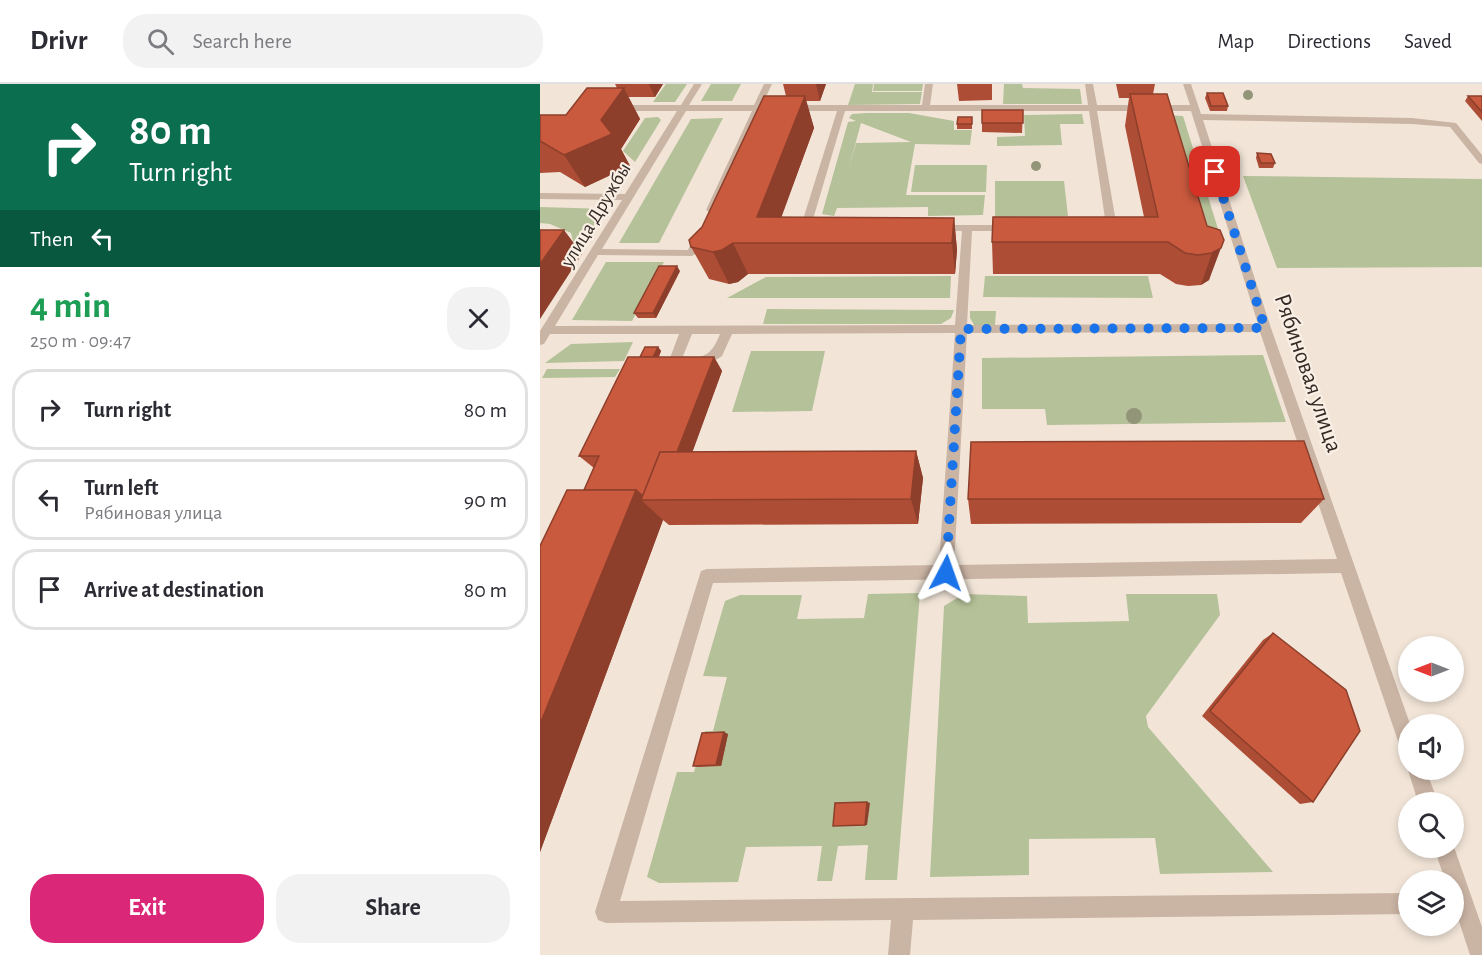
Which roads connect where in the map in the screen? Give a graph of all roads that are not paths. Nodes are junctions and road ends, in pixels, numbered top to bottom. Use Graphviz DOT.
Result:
graph roads {
  1 [pos="698,84"];
  2 [pos="768,84"];
  3 [pos="929,84"];
  4 [pos="1089,84"];
  5 [pos="1187,84"];
  6 [pos="926,107"];
  7 [pos="1093,107"];
  8 [pos="602,108"];
  9 [pos="683,108"];
  10 [pos="756,108"];
  11 [pos="842,108"];
  12 [pos="1197,112"];
  13 [pos="1482,161"];
  14 [pos="540,196"];
  15 [pos="627,196"];
  16 [pos="921,228"];
  17 [pos="967,228"];
  18 [pos="1022,228"];
  19 [pos="1090,228"];
  20 [pos="817,229"];
  21 [pos="594,252"];
  22 [pos="1265,328"];
  23 [pos="961,329"];
  24 [pos="547,330"];
  25 [pos="687,330"];
  26 [pos="728,330"];
  27 [pos="540,341"];
  28 [pos="1347,566"];
  29 [pos="946,573"];
  30 [pos="1398,715"];
  31 [pos="1398,904"];
  32 [pos="903,909"];
  33 [pos="1464,917"];
  34 [pos="899,955"];
  35 [pos="1481,955"];
  1 -- 9 [label="street, улица Дружбы"];
  2 -- 10 [label="street"];
  3 -- 6 [label="street"];
  4 -- 7 [label="street"];
  5 -- 12 [label="street, Рябиновая улица"];
  6 -- 7 [label="street"];
  6 -- 11 [label="street"];
  7 -- 12 [label="street"];
  7 -- 19 [label="street"];
  8 -- 9 [label="street"];
  9 -- 10 [label="street"];
  9 -- 15 [label="street, улица Дружбы"];
  10 -- 11 [label="street"];
  10 -- 21 [label="street"];
  11 -- 20 [label="street"];
  12 -- 13 [label="street"];
  12 -- 22 [label="street, Рябиновая улица"];
  14 -- 15 [label="street"];
  15 -- 21 [label="street, улица Дружбы"];
  16 -- 17 [label="street"];
  17 -- 18 [label="street"];
  17 -- 23 [label="street"];
  21 -- 24 [label="street, улица Дружбы"];
  22 -- 23 [label="street"];
  22 -- 28 [label="street, Рябиновая улица"];
  23 -- 26 [label="street"];
  23 -- 29 [label="street"];
  24 -- 25 [label="street"];
  24 -- 27 [label="street, улица Дружбы"];
  25 -- 26 [label="street"];
  25 -- 26 [label="street"];
  28 -- 29 [label="street"];
  28 -- 30 [label="street, Рябиновая улица"];
  29 -- 32 [label="street"];
  31 -- 32 [label="street"];
  32 -- 34 [label="street"];
  33 -- 35 [label="street"];
}
